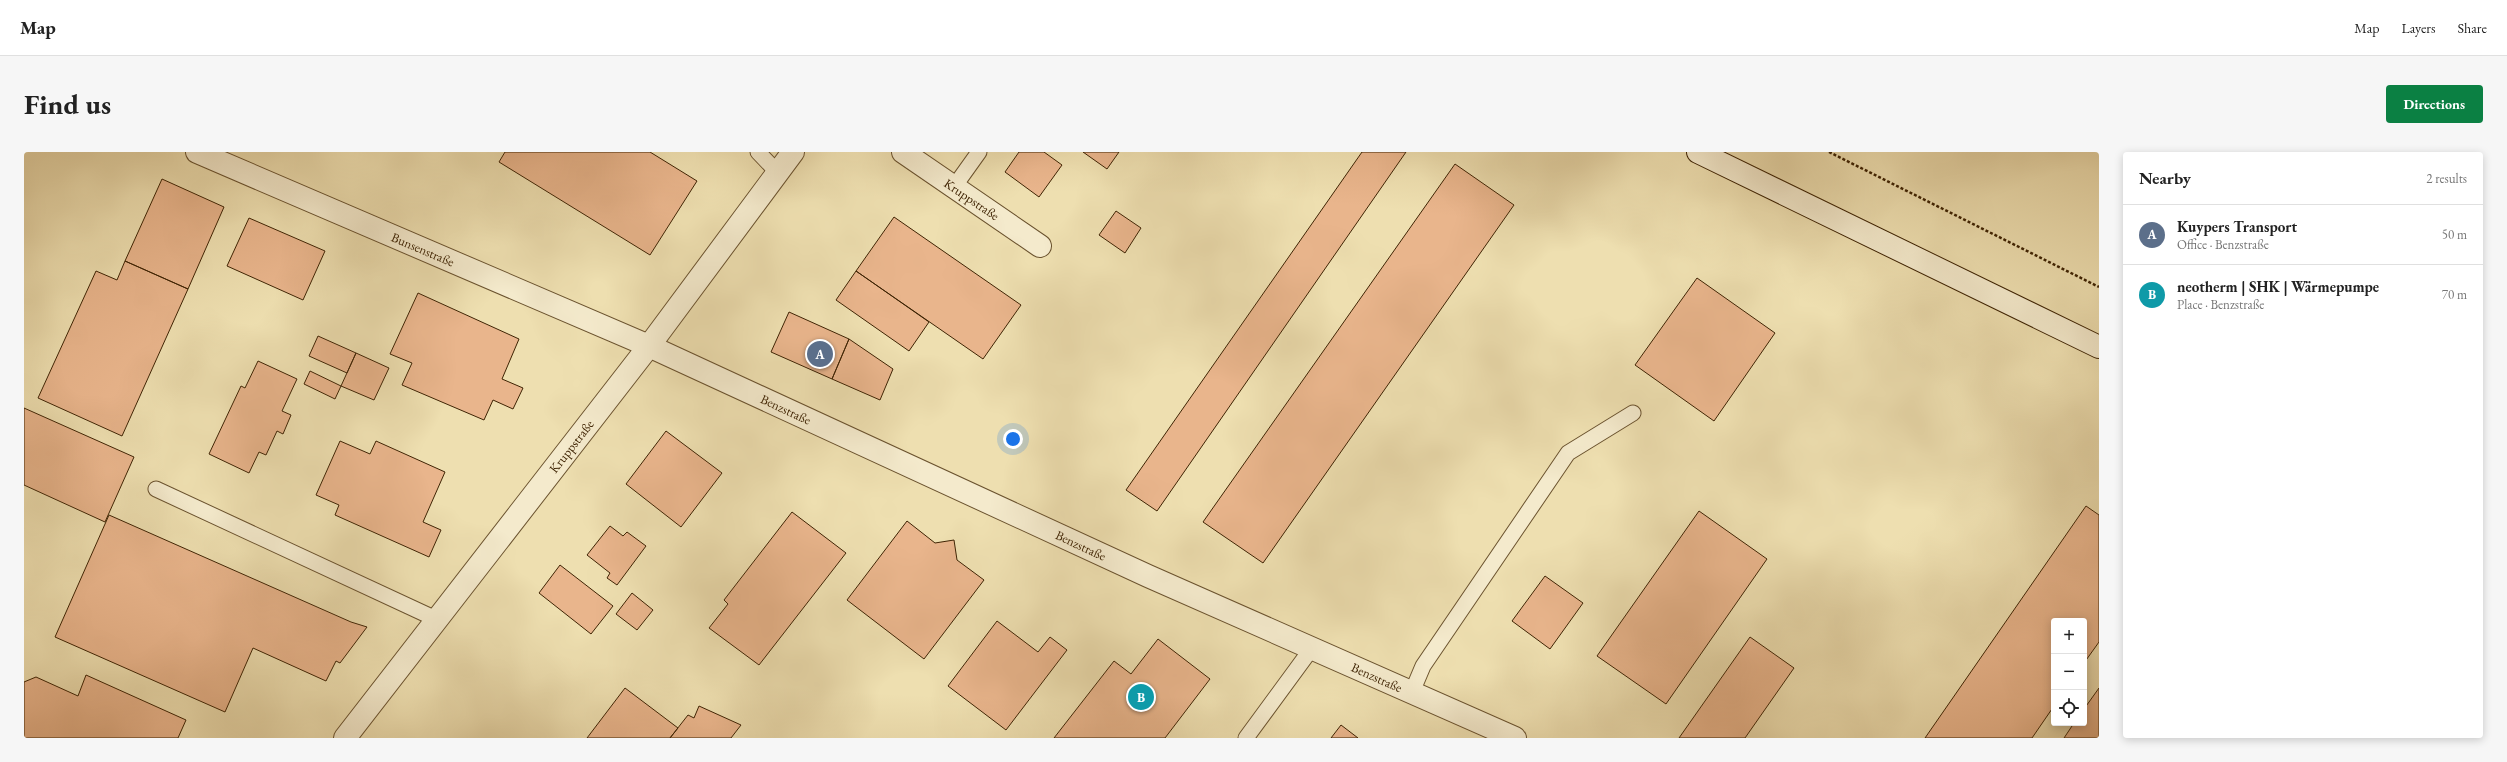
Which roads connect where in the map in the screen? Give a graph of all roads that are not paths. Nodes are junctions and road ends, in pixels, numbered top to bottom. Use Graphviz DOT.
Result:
graph roads {
  1 [pos="197,152"];
  2 [pos="758,152"];
  3 [pos="793,152"];
  4 [pos="903,152"];
  5 [pos="979,152"];
  6 [pos="1698,152"];
  7 [pos="778,173"];
  8 [pos="954,187"];
  9 [pos="1040,246"];
  10 [pos="649,346"];
  11 [pos="2099,347"];
  12 [pos="1633,412"];
  13 [pos="156,489"];
  14 [pos="436,619"];
  15 [pos="1312,648"];
  16 [pos="1412,692"];
  17 [pos="345,738"];
  18 [pos="1246,738"];
  19 [pos="1515,738"];
  1 -- 10 [label="street, Bunsenstraße"];
  2 -- 7 [label="lane"];
  3 -- 7 [label="street, Kruppstraße"];
  4 -- 8 [label="street, Kruppstraße"];
  5 -- 8 [label="lane"];
  6 -- 11 [label="street"];
  7 -- 10 [label="street, Kruppstraße"];
  8 -- 9 [label="street, Kruppstraße"];
  10 -- 14 [label="street, Kruppstraße"];
  10 -- 15 [label="street, Benzstraße"];
  12 -- 16 [label="lane"];
  13 -- 14 [label="lane"];
  14 -- 17 [label="street, Kruppstraße"];
  15 -- 16 [label="street, Benzstraße"];
  15 -- 18 [label="lane"];
  16 -- 19 [label="street, Benzstraße"];
}
